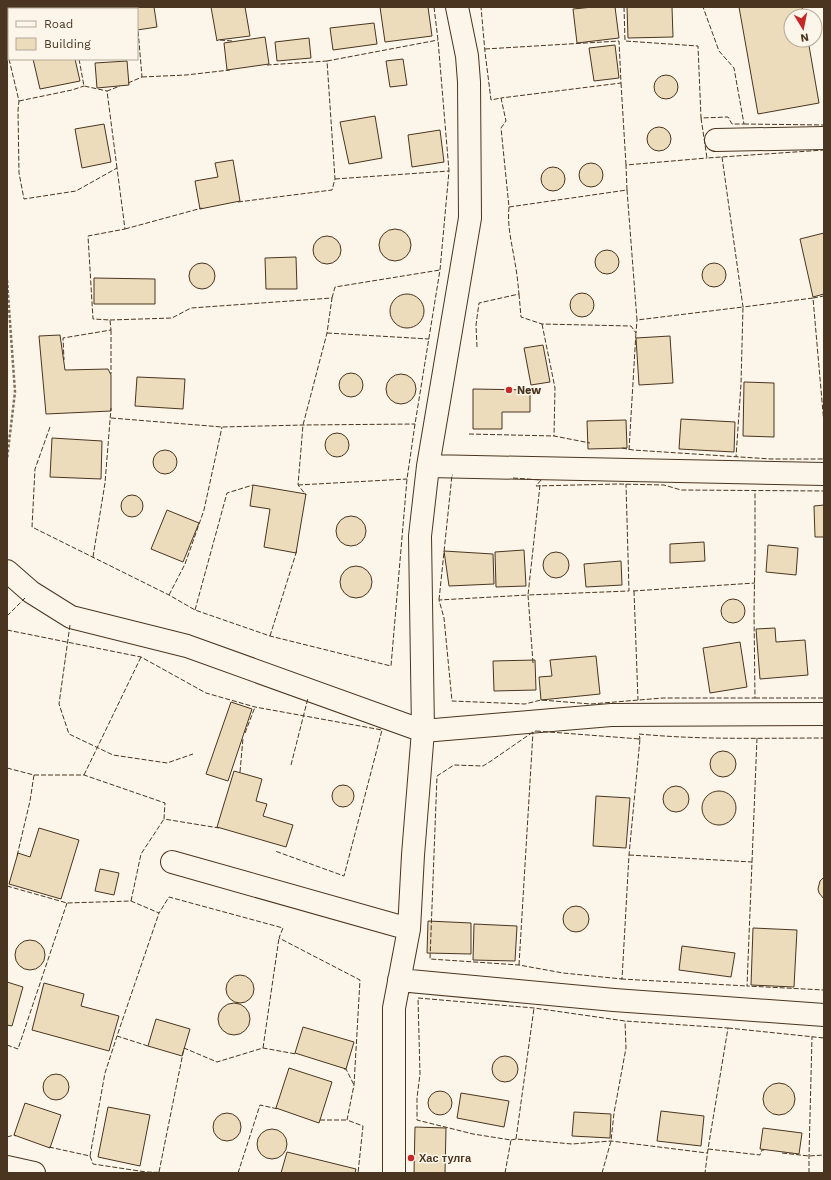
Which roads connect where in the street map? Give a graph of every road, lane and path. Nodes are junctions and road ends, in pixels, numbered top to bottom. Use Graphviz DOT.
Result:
graph roads {
  1 [pos="457,7"];
  2 [pos="824,138"];
  3 [pos="716,140"];
  4 [pos="7,280"];
  5 [pos="7,459"];
  6 [pos="428,466"];
  7 [pos="824,474"];
  8 [pos="7,571"];
  9 [pos="824,714"];
  10 [pos="422,731"];
  11 [pos="172,862"];
  12 [pos="409,930"];
  13 [pos="399,980"];
  14 [pos="824,1015"];
  15 [pos="7,1167"];
  16 [pos="34,1173"];
  17 [pos="394,1173"];
  1 -- 6 [label="street"];
  2 -- 3 [label="street"];
  4 -- 5 [label="path"];
  6 -- 7 [label="street"];
  6 -- 10 [label="street"];
  8 -- 10 [label="street"];
  9 -- 10 [label="street"];
  10 -- 12 [label="street"];
  11 -- 12 [label="street"];
  12 -- 13 [label="street"];
  13 -- 14 [label="street"];
  13 -- 17 [label="street"];
  15 -- 16 [label="street"];
}
